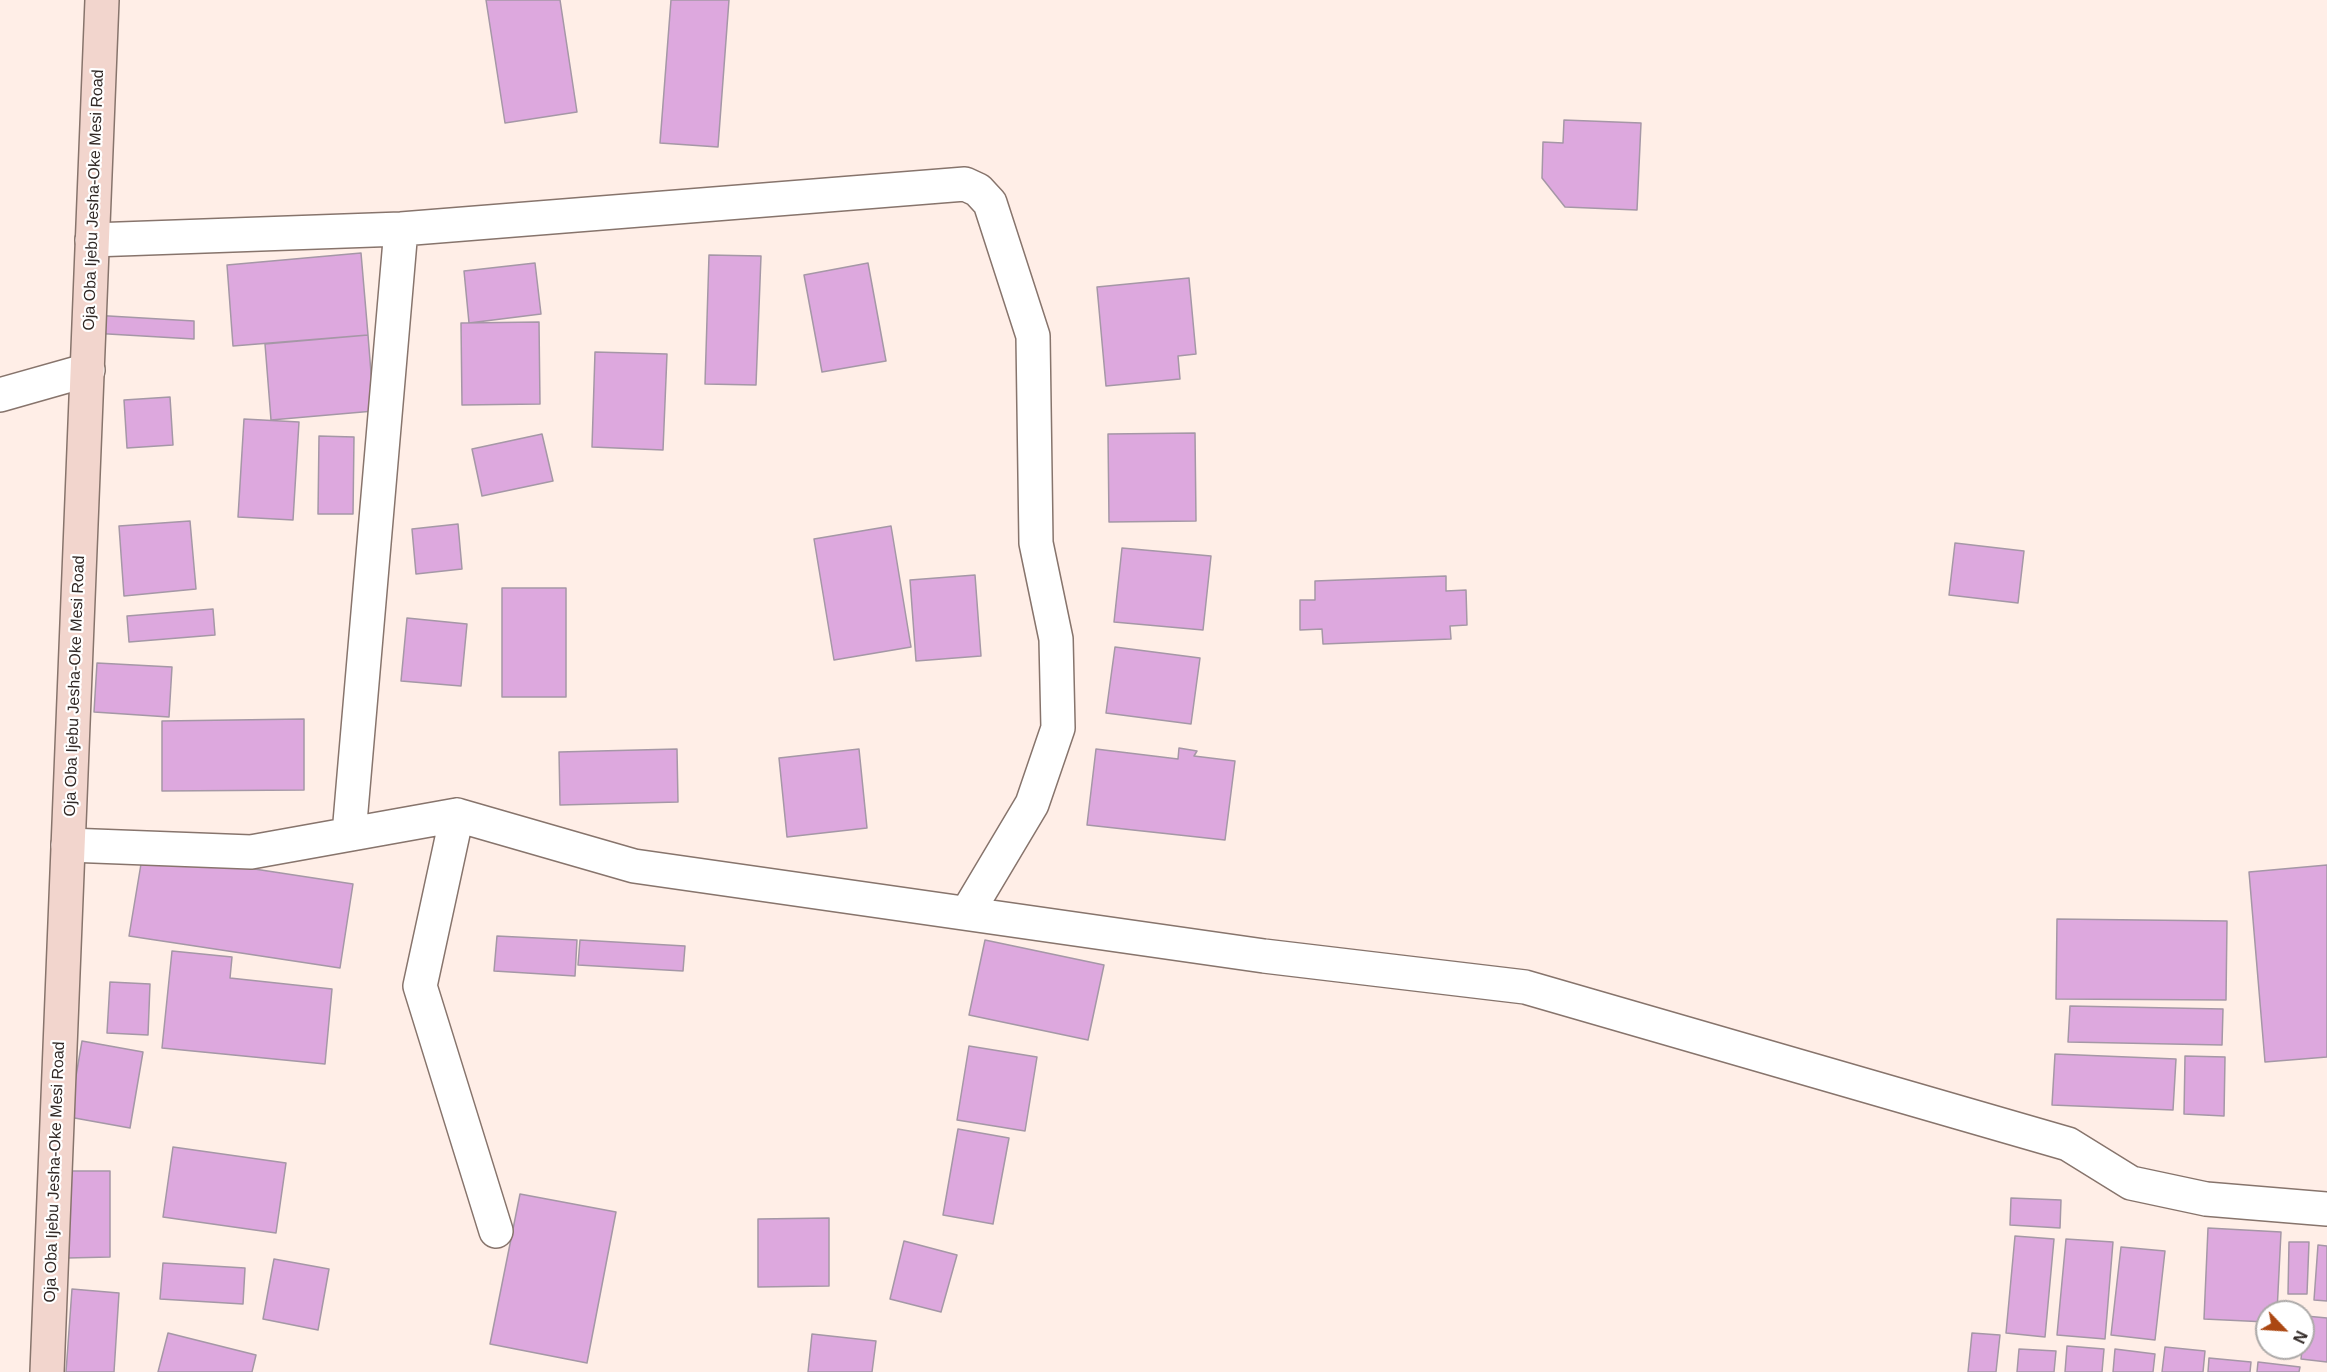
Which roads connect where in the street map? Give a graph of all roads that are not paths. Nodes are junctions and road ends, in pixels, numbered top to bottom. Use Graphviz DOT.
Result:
graph roads {
  1 [pos="102,0"];
  2 [pos="401,229"];
  3 [pos="92,240"];
  4 [pos="88,370"];
  5 [pos="0,395"];
  6 [pos="457,815"];
  7 [pos="349,834"];
  8 [pos="68,845"];
  9 [pos="967,914"];
  10 [pos="2327,1209"];
  11 [pos="496,1231"];
  12 [pos="47,1372"];
  1 -- 3 [label="main road, Oja Oba Ijebu Jesha-Oke Mesi Road"];
  2 -- 3 [label="street"];
  2 -- 7 [label="street"];
  2 -- 9 [label="street"];
  3 -- 4 [label="main road, Oja Oba Ijebu Jesha-Oke Mesi Road"];
  4 -- 5 [label="street"];
  4 -- 8 [label="main road, Oja Oba Ijebu Jesha-Oke Mesi Road"];
  6 -- 7 [label="street"];
  6 -- 9 [label="street"];
  6 -- 11 [label="street"];
  7 -- 8 [label="street"];
  8 -- 12 [label="main road, Oja Oba Ijebu Jesha-Oke Mesi Road"];
  9 -- 10 [label="street"];
}
